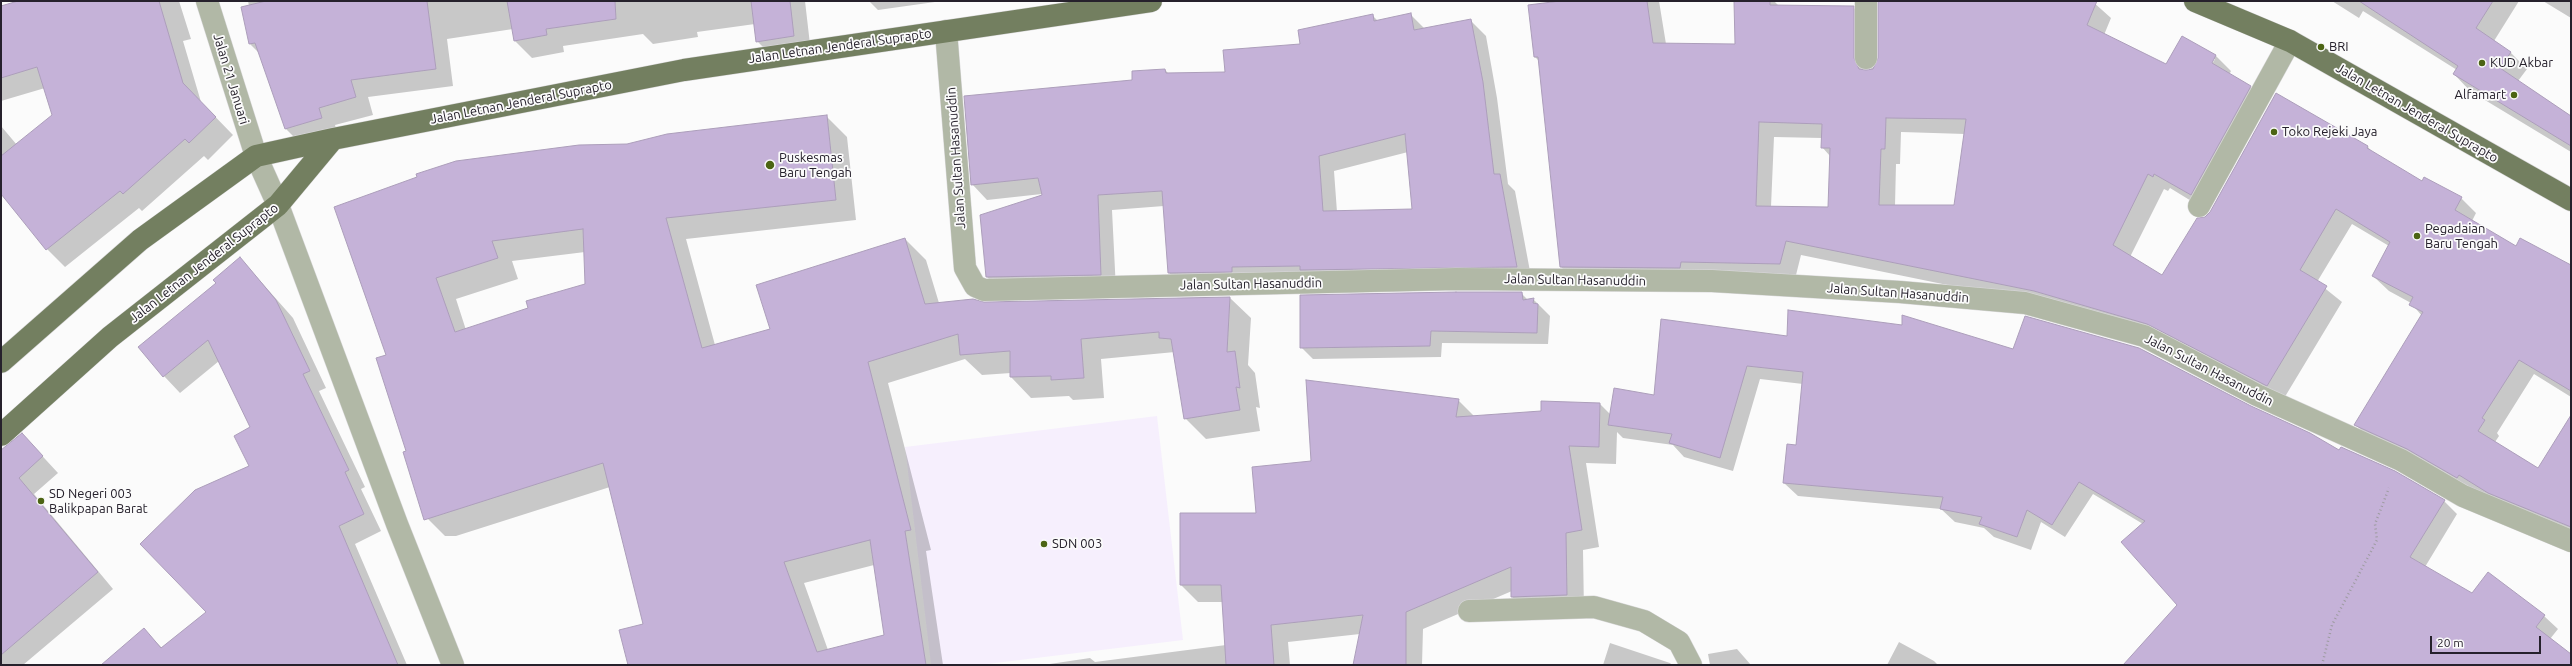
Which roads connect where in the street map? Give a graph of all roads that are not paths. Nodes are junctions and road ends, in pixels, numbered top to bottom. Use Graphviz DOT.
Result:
graph roads {
  1 [pos="207,1"];
  2 [pos="1151,1"];
  3 [pos="1866,1"];
  4 [pos="2195,1"];
  5 [pos="946,31"];
  6 [pos="2290,41"];
  7 [pos="1866,58"];
  8 [pos="333,138"];
  9 [pos="256,156"];
  10 [pos="2571,200"];
  11 [pos="278,205"];
  12 [pos="2198,206"];
  13 [pos="1,362"];
  14 [pos="1,435"];
  15 [pos="2571,541"];
  16 [pos="1469,611"];
  17 [pos="453,665"];
  18 [pos="1691,665"];
  1 -- 9 [label="street, Jalan 21 Januari"];
  2 -- 5 [label="main road, Jalan Letnan Jenderal Suprapto"];
  3 -- 7 [label="street"];
  4 -- 6 [label="main road, Jalan Letnan Jenderal Suprapto"];
  5 -- 8 [label="main road, Jalan Letnan Jenderal Suprapto"];
  5 -- 15 [label="street, Jalan Sultan Hasanuddin"];
  6 -- 10 [label="main road, Jalan Letnan Jenderal Suprapto"];
  6 -- 12 [label="street"];
  8 -- 9 [label="main road"];
  8 -- 11 [label="main road, Jalan Letnan Jenderal Suprapto"];
  9 -- 11 [label="street, Jalan 21 Januari"];
  9 -- 13 [label="main road"];
  11 -- 14 [label="main road, Jalan Letnan Jenderal Suprapto"];
  11 -- 17 [label="street, Jalan 21 Januari"];
  16 -- 18 [label="street"];
}
